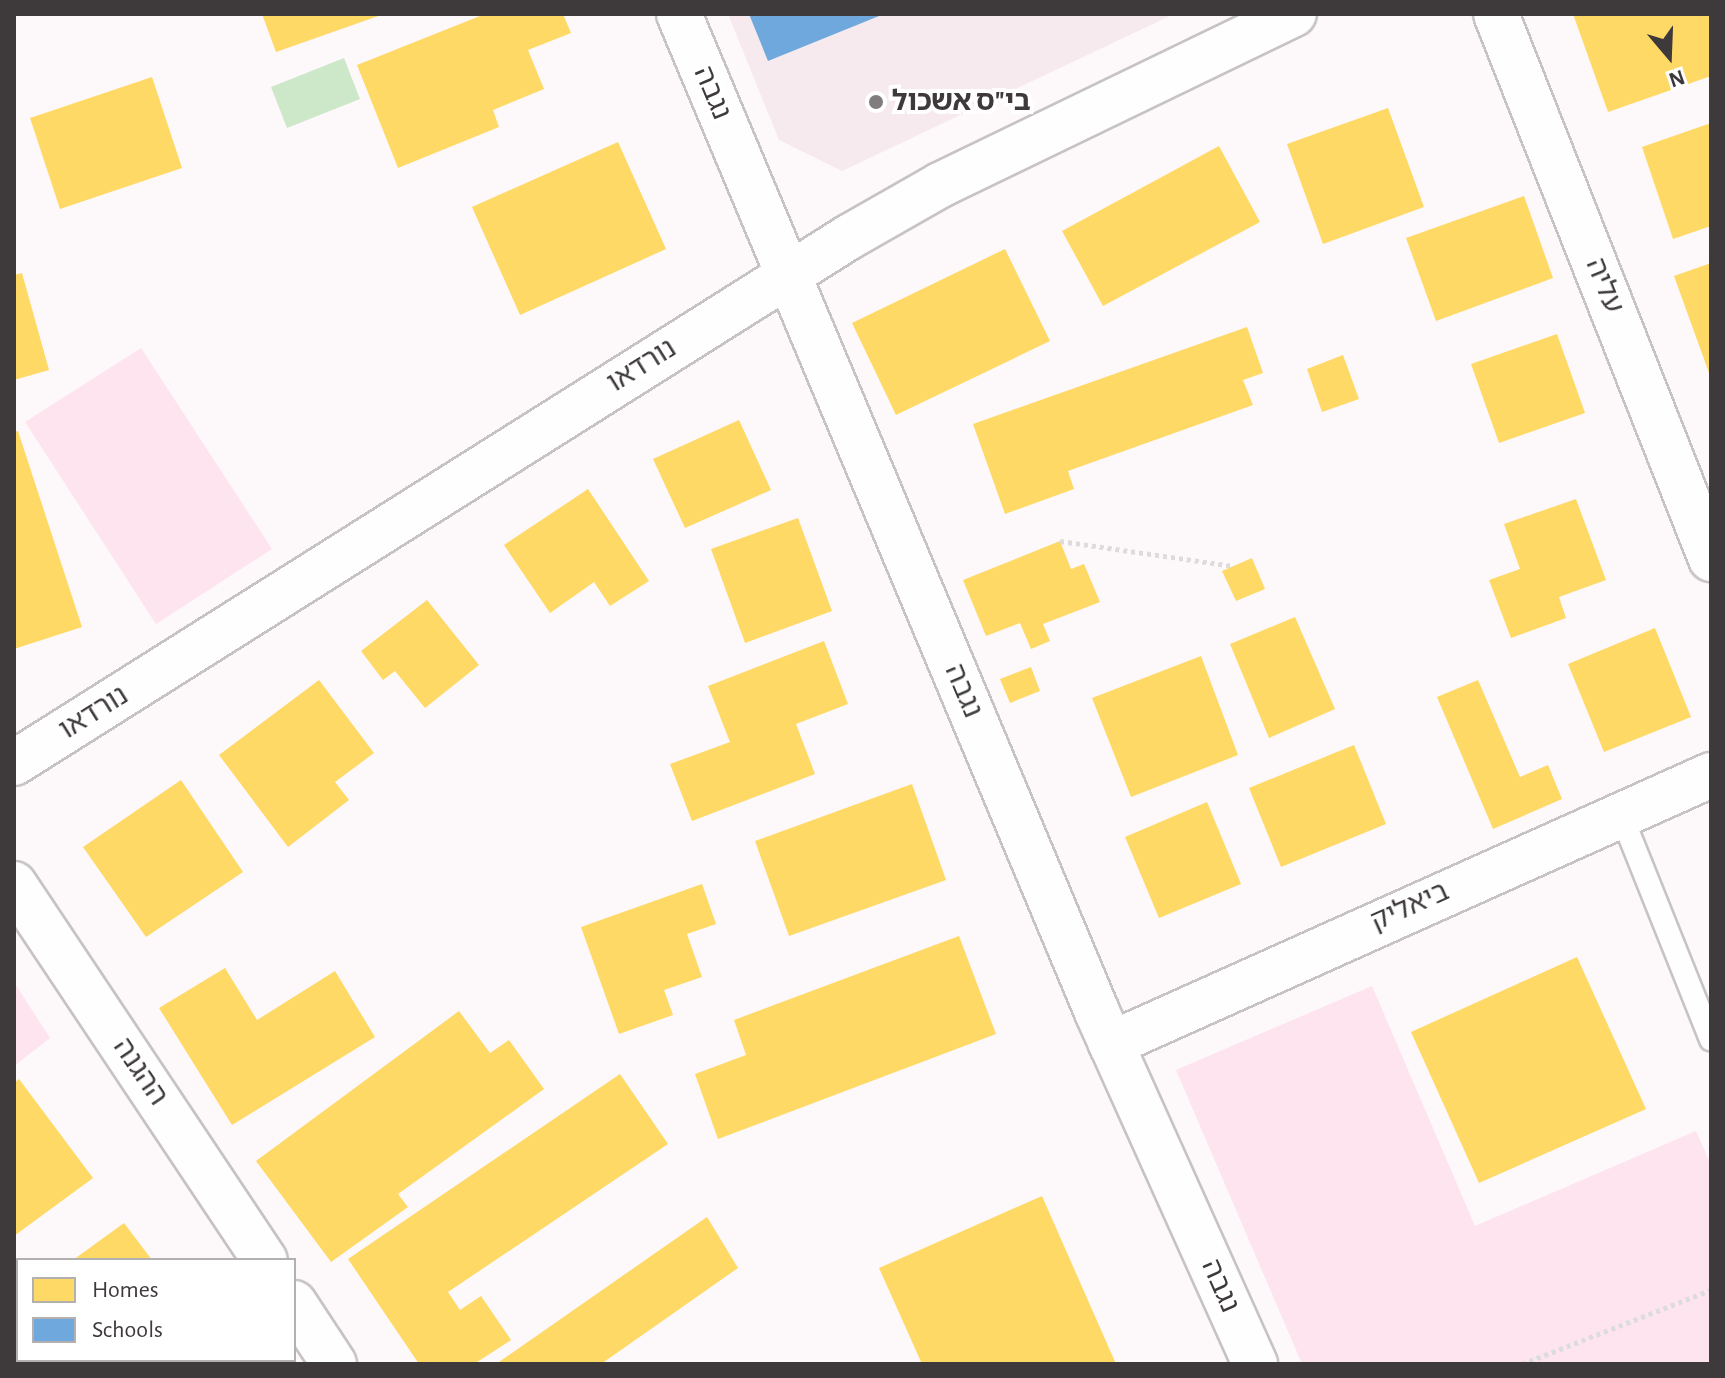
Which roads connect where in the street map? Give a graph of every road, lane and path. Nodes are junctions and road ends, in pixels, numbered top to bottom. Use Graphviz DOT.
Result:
graph roads {
  1 [pos="679,14"];
  2 [pos="1294,14"];
  3 [pos="1496,14"];
  4 [pos="788,274"];
  5 [pos="1060,541"];
  6 [pos="1711,559"];
  7 [pos="1234,566"];
  8 [pos="14,763"];
  9 [pos="1711,775"];
  10 [pos="1620,812"];
  11 [pos="14,884"];
  12 [pos="1711,979"];
  13 [pos="1690,988"];
  14 [pos="1711,1040"];
  15 [pos="1111,1044"];
  16 [pos="264,1258"];
  17 [pos="1711,1290"];
  18 [pos="296,1306"];
  19 [pos="334,1364"];
  20 [pos="1255,1364"];
  21 [pos="1522,1364"];
  1 -- 4 [label="street, נגבה"];
  2 -- 4 [label="street, נורדאו"];
  3 -- 6 [label="street, עליה"];
  4 -- 8 [label="street, נורדאו"];
  4 -- 15 [label="street, נגבה"];
  5 -- 7 [label="path"];
  9 -- 10 [label="street, ביאליק"];
  10 -- 13 [label="lane"];
  10 -- 15 [label="street, ביאליק"];
  11 -- 16 [label="street, ההגנה"];
  12 -- 13 [label="lane"];
  13 -- 14 [label="lane"];
  15 -- 20 [label="street, נגבה"];
  17 -- 21 [label="path"];
  18 -- 19 [label="street"];
}
